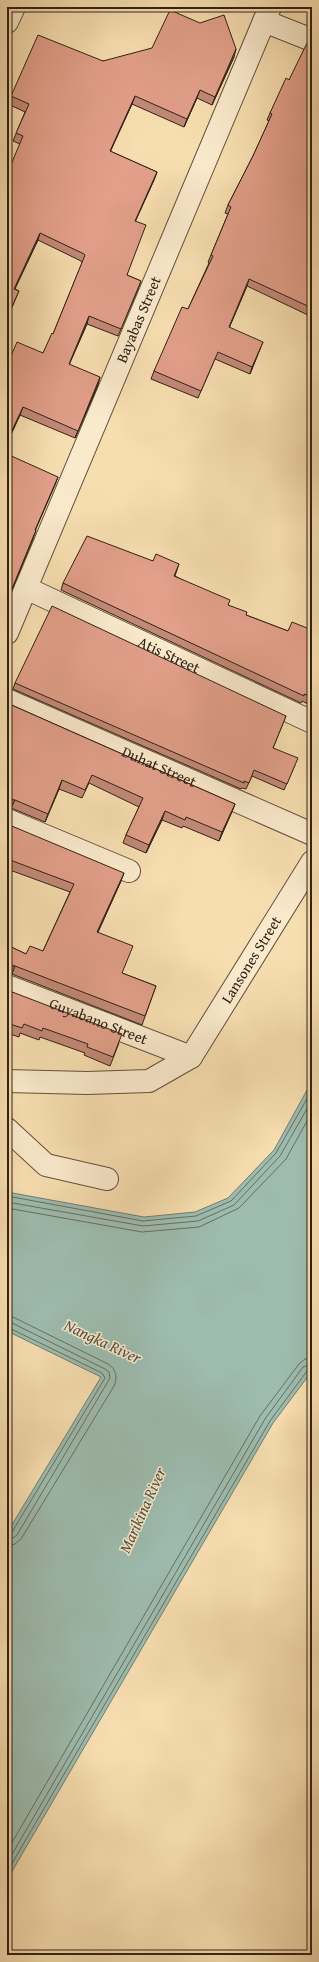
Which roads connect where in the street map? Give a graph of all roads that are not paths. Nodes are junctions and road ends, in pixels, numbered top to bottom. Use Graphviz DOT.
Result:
graph roads {
  1 [pos="14,7"];
  2 [pos="267,14"];
  3 [pos="7,22"];
  4 [pos="312,40"];
  5 [pos="26,588"];
  6 [pos="7,633"];
  7 [pos="7,700"];
  8 [pos="312,722"];
  9 [pos="7,820"];
  10 [pos="312,834"];
  11 [pos="312,862"];
  12 [pos="129,871"];
  13 [pos="7,986"];
  14 [pos="191,1057"];
  15 [pos="7,1081"];
  16 [pos="7,1129"];
  17 [pos="107,1179"];
  1 -- 3 [label="street"];
  2 -- 4 [label="street"];
  2 -- 5 [label="street, Bayabas Street"];
  5 -- 6 [label="street, Bayabas Street"];
  5 -- 8 [label="street, Atis Street"];
  7 -- 10 [label="street, Duhat Street"];
  9 -- 12 [label="street"];
  11 -- 14 [label="street, Lansones Street"];
  13 -- 14 [label="street, Guyabano Street"];
  14 -- 15 [label="street"];
  16 -- 17 [label="street"];
}
